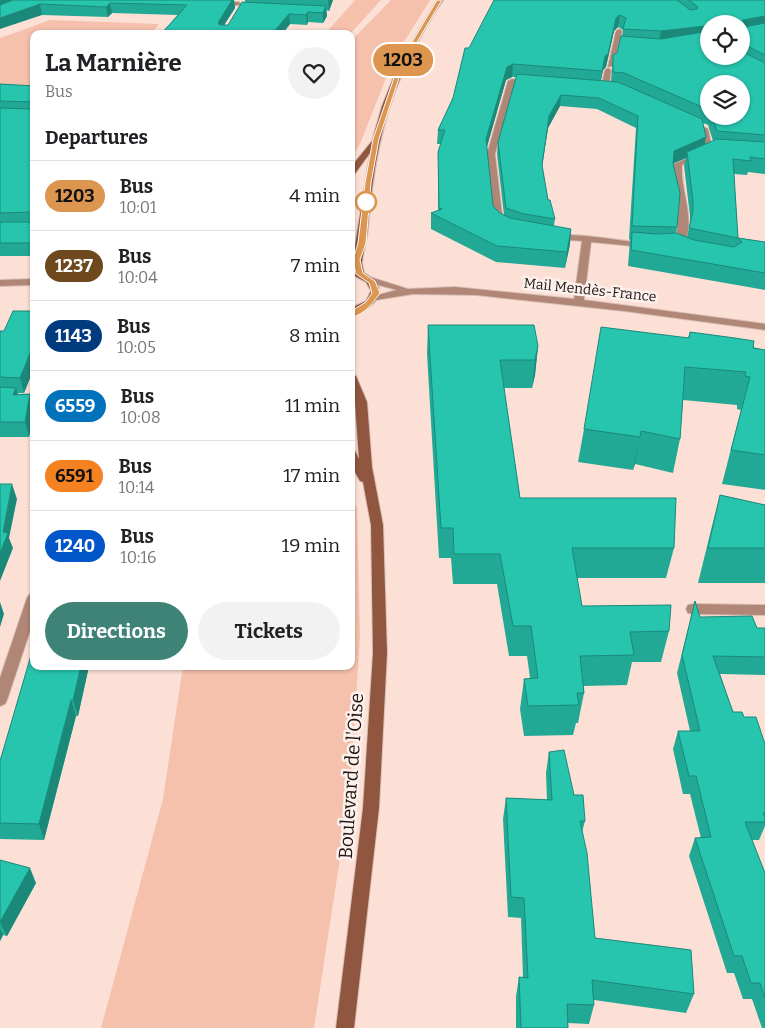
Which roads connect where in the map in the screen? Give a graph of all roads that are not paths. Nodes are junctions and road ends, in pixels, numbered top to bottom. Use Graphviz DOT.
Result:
graph roads {
  1 [pos="440,0"];
  2 [pos="214,4"];
  3 [pos="241,6"];
  4 [pos="619,31"];
  5 [pos="616,45"];
  6 [pos="624,46"];
  7 [pos="605,88"];
  8 [pos="376,139"];
  9 [pos="355,168"];
  10 [pos="588,239"];
  11 [pos="678,246"];
  12 [pos="691,251"];
  13 [pos="355,272"];
  14 [pos="370,280"];
  15 [pos="30,282"];
  16 [pos="0,283"];
  17 [pos="411,290"];
  18 [pos="373,300"];
  19 [pos="579,302"];
  20 [pos="355,311"];
  21 [pos="765,327"];
  22 [pos="355,386"];
  23 [pos="0,397"];
  24 [pos="30,398"];
  25 [pos="355,462"];
  26 [pos="373,496"];
  27 [pos="693,609"];
  28 [pos="30,610"];
  29 [pos="765,610"];
  30 [pos="0,700"];
  31 [pos="345,1028"];
  1 -- 8 [label="main road"];
  2 -- 3 [label="street"];
  4 -- 5 [label="street"];
  5 -- 6 [label="street"];
  5 -- 7 [label="street"];
  7 -- 10 [label="street"];
  7 -- 11 [label="street"];
  8 -- 9 [label="main road"];
  8 -- 13 [label="main road"];
  10 -- 11 [label="street"];
  10 -- 19 [label="street"];
  11 -- 12 [label="street"];
  13 -- 14 [label="main road"];
  14 -- 17 [label="street, Mail Mendès-France"];
  14 -- 18 [label="main road"];
  15 -- 16 [label="street"];
  17 -- 18 [label="street, Mail Mendès-France"];
  17 -- 19 [label="street, Mail Mendès-France"];
  18 -- 20 [label="main road"];
  19 -- 21 [label="street, Mail Mendès-France"];
  22 -- 26 [label="main road, Boulevard de l'Oise"];
  23 -- 24 [label="street"];
  25 -- 26 [label="main road, Boulevard de l'Oise"];
  26 -- 31 [label="main road, Boulevard de l'Oise"];
  27 -- 29 [label="street"];
  28 -- 30 [label="street"];
}
